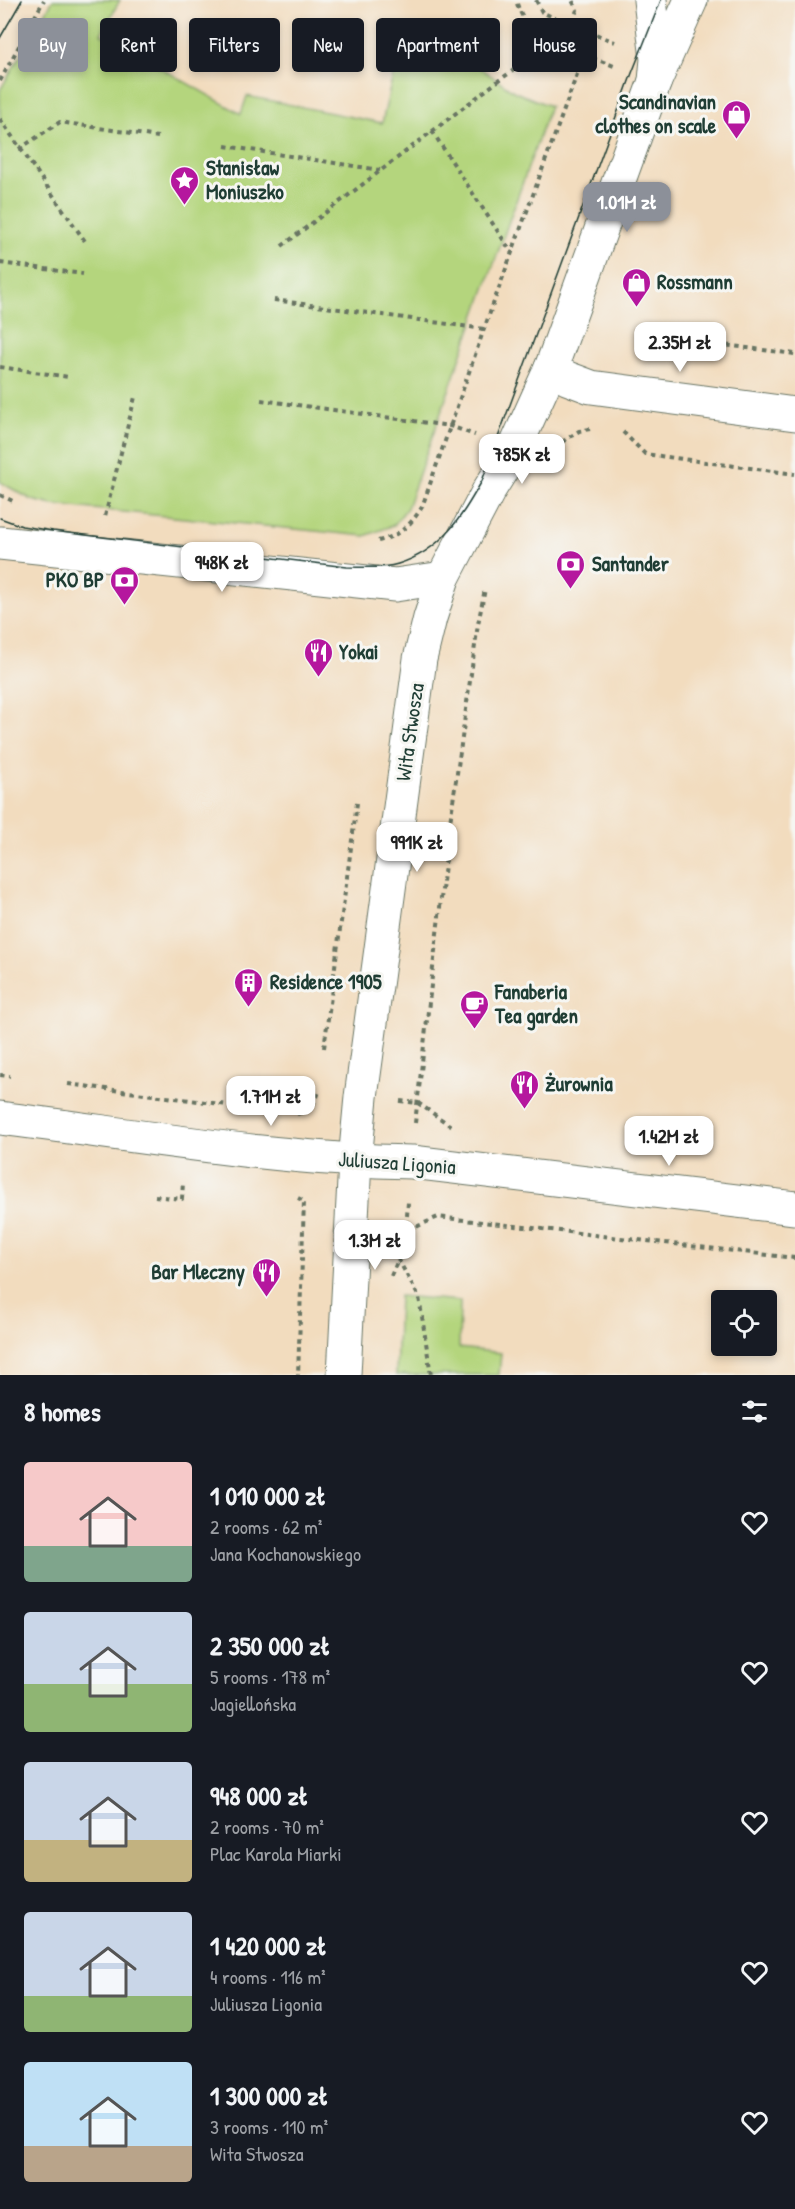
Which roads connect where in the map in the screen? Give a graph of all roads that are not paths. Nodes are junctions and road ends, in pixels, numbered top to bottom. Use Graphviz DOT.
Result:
graph roads {
  1 [pos="650,0"];
  2 [pos="691,0"];
  3 [pos="655,81"];
  4 [pos="551,368"];
  5 [pos="795,414"];
  6 [pos="0,543"];
  7 [pos="443,578"];
  8 [pos="0,1118"];
  9 [pos="355,1161"];
  10 [pos="795,1208"];
  11 [pos="344,1375"];
  1 -- 3 [label="street"];
  2 -- 3 [label="street"];
  3 -- 4 [label="street, Wita Stwosza"];
  4 -- 5 [label="street"];
  4 -- 7 [label="street, Wita Stwosza"];
  6 -- 7 [label="street"];
  7 -- 9 [label="street, Wita Stwosza"];
  8 -- 9 [label="street, Juliusza Ligonia"];
  9 -- 10 [label="street, Juliusza Ligonia"];
  9 -- 11 [label="street, Wita Stwosza"];
}
